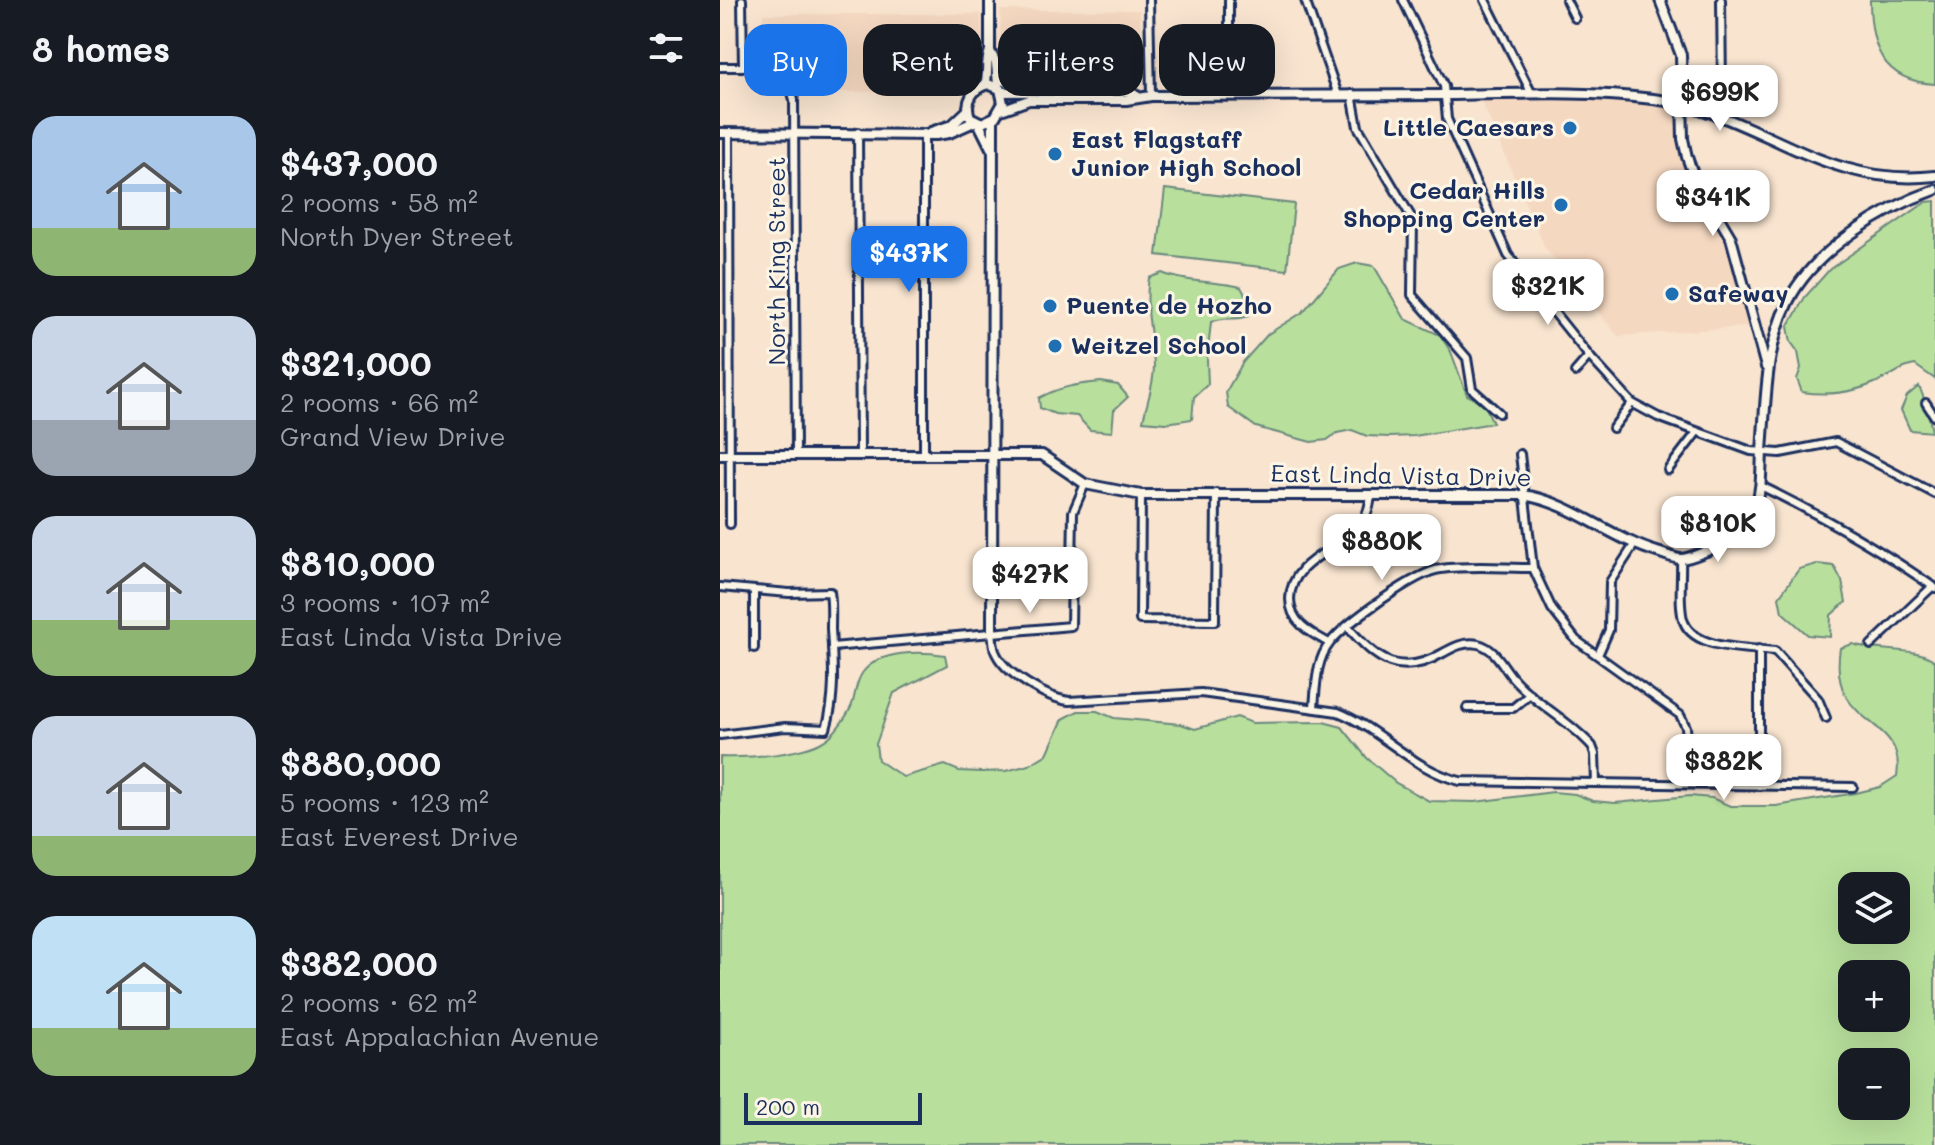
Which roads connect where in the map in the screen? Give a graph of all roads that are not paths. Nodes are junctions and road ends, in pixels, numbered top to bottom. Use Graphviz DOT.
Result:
graph roads {
  1 [pos="742,0"];
  2 [pos="990,0"];
  3 [pos="1149,0"];
  4 [pos="1229,0"];
  5 [pos="1305,0"];
  6 [pos="1403,0"];
  7 [pos="1485,0"];
  8 [pos="1566,0"];
  9 [pos="1660,0"];
  10 [pos="1721,0"];
  11 [pos="1575,18"];
  12 [pos="1229,24"];
  13 [pos="990,51"];
  14 [pos="720,67"];
  15 [pos="998,79"];
  16 [pos="985,85"];
  17 [pos="998,86"];
  18 [pos="1722,86"];
  19 [pos="1352,94"];
  20 [pos="1532,94"];
  21 [pos="1338,95"];
  22 [pos="1445,95"];
  23 [pos="793,96"];
  24 [pos="1001,96"];
  25 [pos="1137,96"];
  26 [pos="1143,96"];
  27 [pos="1151,96"];
  28 [pos="1159,96"];
  29 [pos="1275,96"];
  30 [pos="1682,103"];
  31 [pos="968,110"];
  32 [pos="1001,110"];
  33 [pos="993,119"];
  34 [pos="977,122"];
  35 [pos="795,132"];
  36 [pos="858,132"];
  37 [pos="725,133"];
  38 [pos="928,133"];
  39 [pos="991,148"];
  40 [pos="1935,176"];
  41 [pos="1935,190"];
  42 [pos="1589,356"];
  43 [pos="1575,372"];
  44 [pos="1767,376"];
  45 [pos="1632,403"];
  46 [pos="1926,403"];
  47 [pos="1499,413"];
  48 [pos="1935,417"];
  49 [pos="1613,428"];
  50 [pos="1697,432"];
  51 [pos="1762,452"];
  52 [pos="1520,454"];
  53 [pos="720,455"];
  54 [pos="731,455"];
  55 [pos="796,455"];
  56 [pos="860,455"];
  57 [pos="924,455"];
  58 [pos="991,455"];
  59 [pos="1668,470"];
  60 [pos="1085,484"];
  61 [pos="1761,486"];
  62 [pos="1933,490"];
  63 [pos="1216,493"];
  64 [pos="1371,494"];
  65 [pos="1141,495"];
  66 [pos="1523,495"];
  67 [pos="730,524"];
  68 [pos="1634,545"];
  69 [pos="1681,559"];
  70 [pos="1533,568"];
  71 [pos="720,587"];
  72 [pos="1934,587"];
  73 [pos="754,591"];
  74 [pos="1348,627"];
  75 [pos="992,632"];
  76 [pos="1329,643"];
  77 [pos="1871,645"];
  78 [pos="832,647"];
  79 [pos="754,648"];
  80 [pos="1759,649"];
  81 [pos="1598,655"];
  82 [pos="1530,694"];
  83 [pos="1314,707"];
  84 [pos="1467,708"];
  85 [pos="1826,718"];
  86 [pos="720,735"];
  87 [pos="1596,783"];
  88 [pos="1690,784"];
  89 [pos="1759,786"];
  90 [pos="1853,787"];
  1 -- 14 [label="street"];
  2 -- 13 [label="street"];
  3 -- 27 [label="street"];
  4 -- 12 [label="street"];
  5 -- 21 [label="street"];
  6 -- 22 [label="street"];
  7 -- 20 [label="street"];
  8 -- 11 [label="street"];
  9 -- 30 [label="street"];
  10 -- 18 [label="street"];
  13 -- 15 [label="street"];
  13 -- 16 [label="street"];
  16 -- 17 [label="street"];
  16 -- 31 [label="street"];
  19 -- 21 [label="street"];
  19 -- 22 [label="street"];
  19 -- 47 [label="street"];
  20 -- 22 [label="street"];
  20 -- 30 [label="street"];
  21 -- 29 [label="street"];
  22 -- 42 [label="street"];
  23 -- 35 [label="street, North King Street"];
  24 -- 32 [label="street"];
  25 -- 32 [label="street"];
  26 -- 27 [label="street"];
  27 -- 28 [label="street"];
  30 -- 40 [label="street"];
  30 -- 44 [label="street"];
  31 -- 34 [label="street"];
  31 -- 38 [label="street"];
  32 -- 33 [label="street"];
  33 -- 34 [label="street"];
  33 -- 39 [label="street"];
  34 -- 38 [label="street"];
  34 -- 39 [label="street"];
  35 -- 36 [label="street"];
  35 -- 37 [label="street"];
  35 -- 55 [label="street, North King Street"];
  36 -- 38 [label="street"];
  36 -- 56 [label="street"];
  37 -- 54 [label="street"];
  38 -- 57 [label="street"];
  39 -- 58 [label="street"];
  41 -- 44 [label="street"];
  42 -- 43 [label="street"];
  42 -- 45 [label="street"];
  44 -- 51 [label="street"];
  45 -- 49 [label="street"];
  45 -- 50 [label="street"];
  46 -- 48 [label="street"];
  50 -- 51 [label="street"];
  50 -- 59 [label="street"];
  51 -- 61 [label="street"];
  51 -- 62 [label="street"];
  52 -- 66 [label="street"];
  53 -- 54 [label="street, East Linda Vista Drive"];
  54 -- 55 [label="street, East Linda Vista Drive"];
  54 -- 67 [label="street"];
  55 -- 56 [label="street, East Linda Vista Drive"];
  56 -- 57 [label="street, East Linda Vista Drive"];
  57 -- 58 [label="street, East Linda Vista Drive"];
  58 -- 60 [label="street, East Linda Vista Drive"];
  58 -- 75 [label="street"];
  60 -- 65 [label="street, East Linda Vista Drive"];
  60 -- 75 [label="street"];
  61 -- 69 [label="street"];
  61 -- 72 [label="street"];
  63 -- 64 [label="street, East Linda Vista Drive"];
  63 -- 65 [label="street, East Linda Vista Drive"];
  63 -- 65 [label="street"];
  64 -- 66 [label="street, East Linda Vista Drive"];
  64 -- 76 [label="street"];
  66 -- 68 [label="street, East Linda Vista Drive"];
  66 -- 70 [label="street"];
  68 -- 69 [label="street, East Linda Vista Drive"];
  68 -- 81 [label="street"];
  69 -- 80 [label="street"];
  70 -- 74 [label="street"];
  70 -- 81 [label="street"];
  71 -- 73 [label="street"];
  72 -- 77 [label="street"];
  73 -- 78 [label="street"];
  73 -- 79 [label="street"];
  74 -- 76 [label="street"];
  74 -- 82 [label="street"];
  75 -- 78 [label="street"];
  75 -- 83 [label="street"];
  76 -- 83 [label="street"];
  78 -- 86 [label="street"];
  80 -- 85 [label="street"];
  80 -- 89 [label="street"];
  81 -- 88 [label="street"];
  82 -- 84 [label="street"];
  82 -- 87 [label="street"];
  83 -- 87 [label="street"];
  87 -- 88 [label="street"];
  88 -- 89 [label="street"];
  89 -- 90 [label="street"];
}
